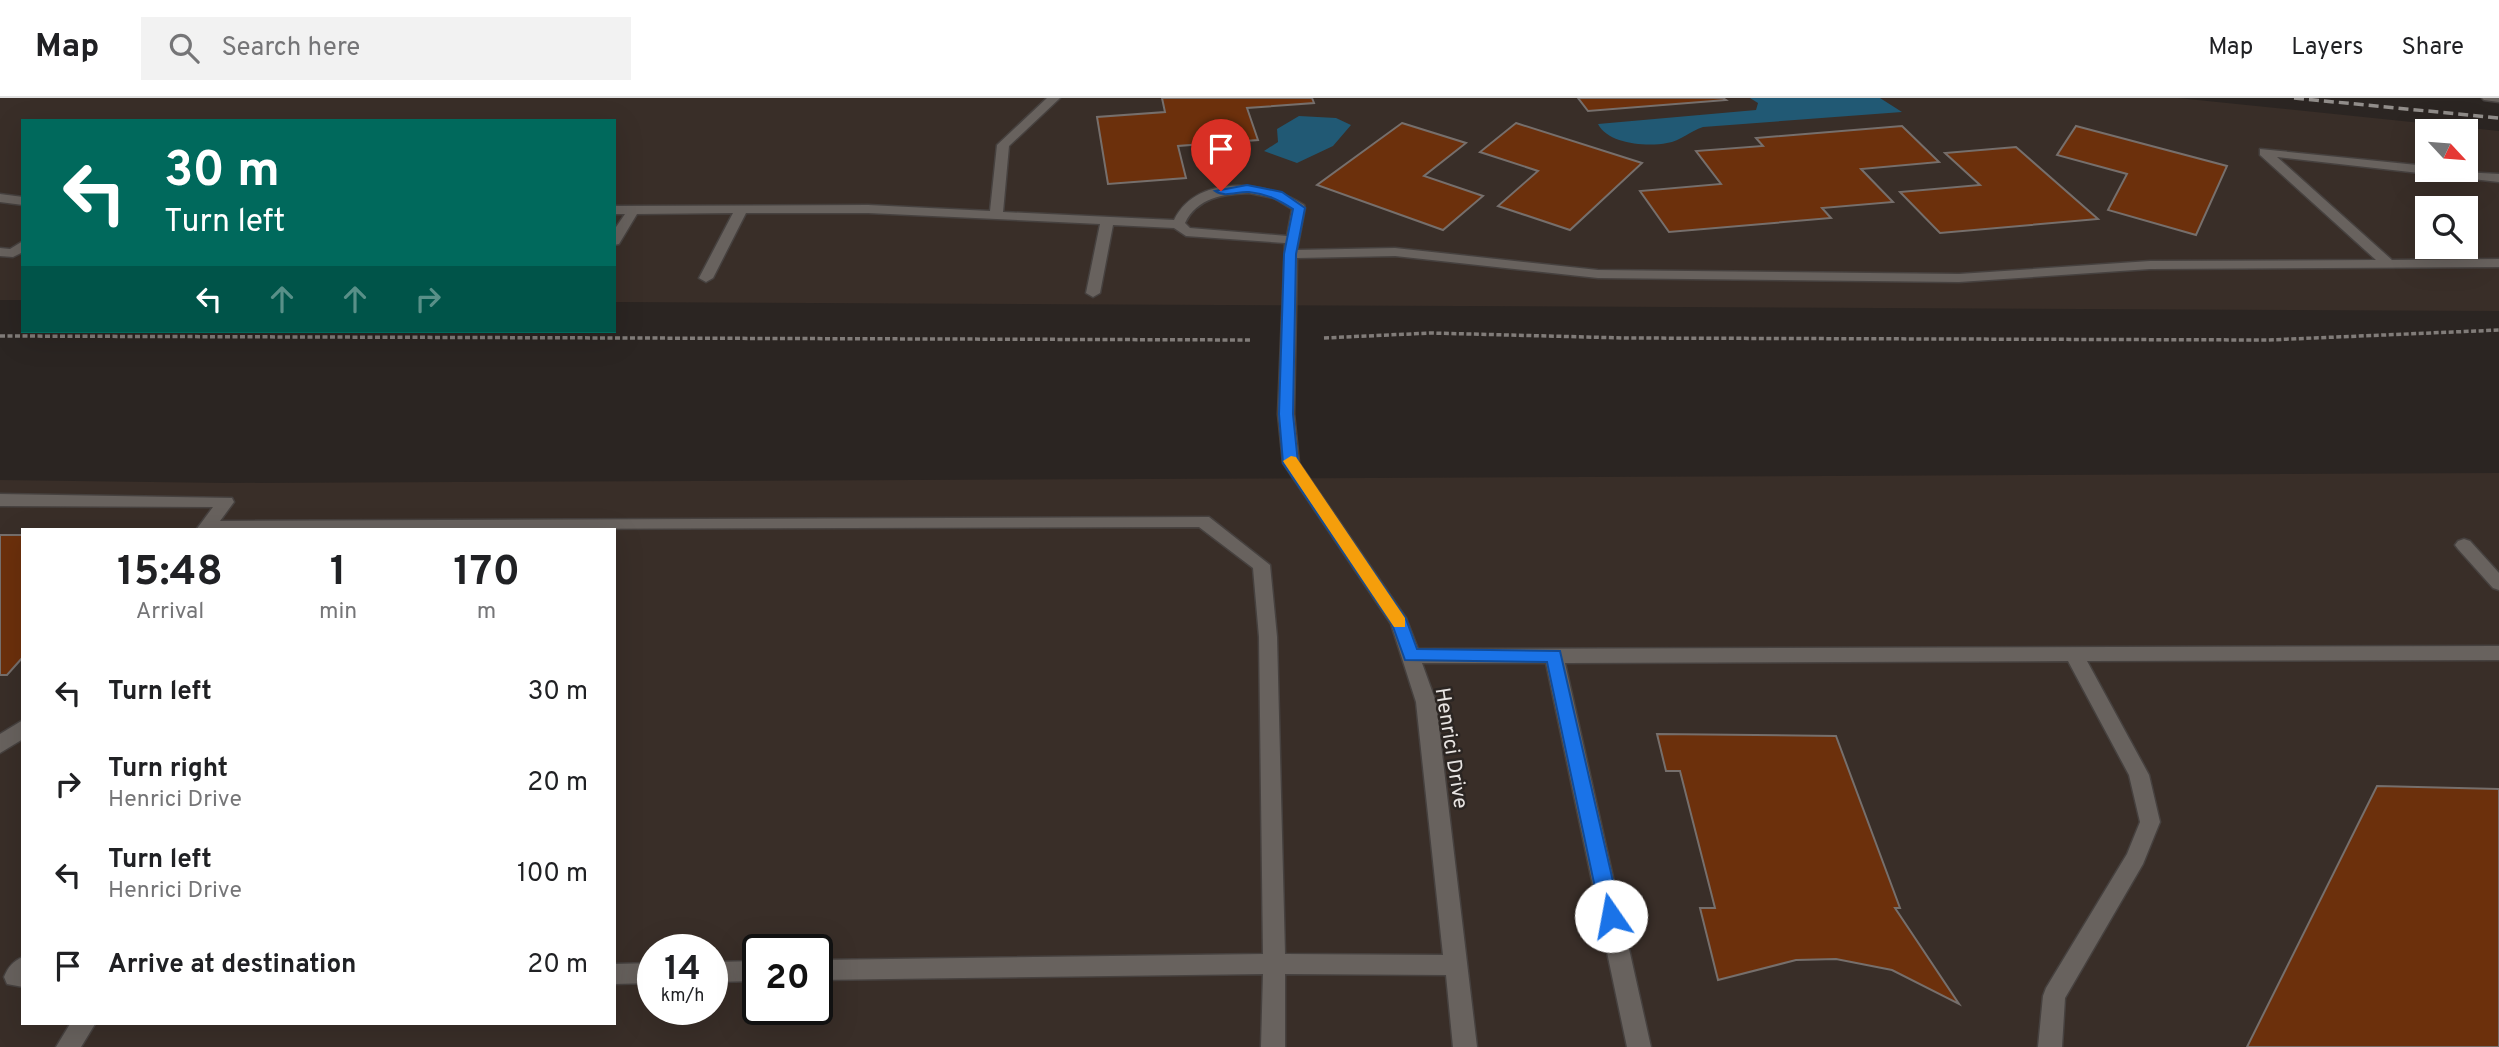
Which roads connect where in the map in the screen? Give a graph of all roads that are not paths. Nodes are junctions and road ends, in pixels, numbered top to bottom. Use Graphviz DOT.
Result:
graph roads {
  1 [pos="1054,98"];
  2 [pos="2488,98"];
  3 [pos="2499,99"];
  4 [pos="2415,169"];
  5 [pos="2478,176"];
  6 [pos="2499,178"];
  7 [pos="0,198"];
  8 [pos="21,201"];
  9 [pos="616,209"];
  10 [pos="634,209"];
  11 [pos="742,209"];
  12 [pos="996,214"];
  13 [pos="1108,219"];
  14 [pos="1178,224"];
  15 [pos="616,238"];
  16 [pos="21,247"];
  17 [pos="1292,247"];
  18 [pos="0,252"];
  19 [pos="2499,263"];
  20 [pos="2389,264"];
  21 [pos="706,278"];
  22 [pos="1093,293"];
  23 [pos="0,500"];
  24 [pos="206,528"];
  25 [pos="342,528"];
  26 [pos="2464,545"];
  27 [pos="2499,584"];
  28 [pos="2499,653"];
  29 [pos="1554,655"];
  30 [pos="2074,655"];
  31 [pos="1411,656"];
  32 [pos="21,730"];
  33 [pos="0,745"];
  34 [pos="1274,964"];
  35 [pos="1456,965"];
  36 [pos="833,970"];
  37 [pos="637,973"];
  38 [pos="616,974"];
  39 [pos="82,1025"];
  40 [pos="68,1047"];
  41 [pos="1273,1047"];
  42 [pos="1465,1047"];
  43 [pos="1639,1047"];
  44 [pos="2050,1047"];
  1 -- 12 [label="street"];
  2 -- 3 [label="street"];
  4 -- 20 [label="street"];
  5 -- 6 [label="street"];
  7 -- 8 [label="street"];
  9 -- 10 [label="street"];
  10 -- 11 [label="street"];
  10 -- 15 [label="street"];
  11 -- 12 [label="street"];
  11 -- 21 [label="street"];
  12 -- 13 [label="street"];
  13 -- 14 [label="street"];
  13 -- 22 [label="street"];
  14 -- 17 [label="street"];
  14 -- 17 [label="street, Henrici Drive"];
  16 -- 18 [label="street"];
  17 -- 20 [label="street"];
  17 -- 31 [label="street, Henrici Drive"];
  19 -- 20 [label="street"];
  23 -- 24 [label="street"];
  25 -- 34 [label="street"];
  26 -- 27 [label="street"];
  28 -- 30 [label="street"];
  29 -- 30 [label="street"];
  29 -- 31 [label="street"];
  29 -- 43 [label="street"];
  30 -- 44 [label="street"];
  31 -- 35 [label="street, Henrici Drive"];
  32 -- 33 [label="street"];
  34 -- 35 [label="street"];
  34 -- 36 [label="street"];
  34 -- 41 [label="street"];
  35 -- 42 [label="street, Henrici Drive"];
  37 -- 38 [label="street"];
  39 -- 40 [label="street"];
}
